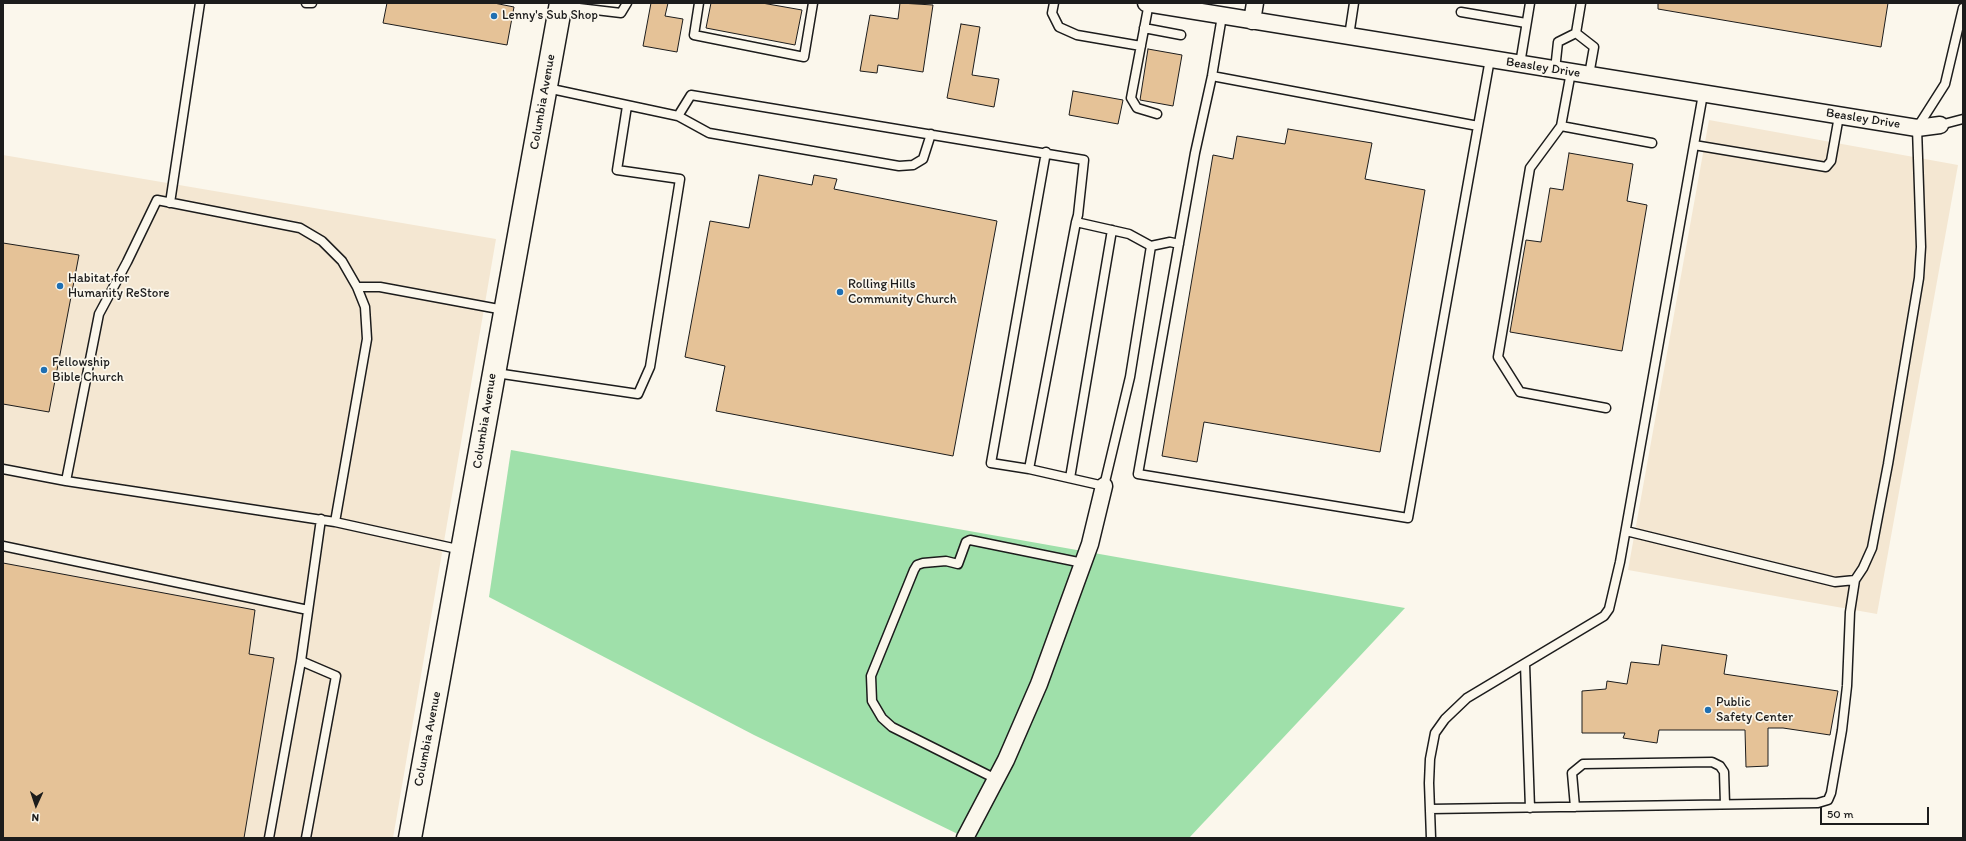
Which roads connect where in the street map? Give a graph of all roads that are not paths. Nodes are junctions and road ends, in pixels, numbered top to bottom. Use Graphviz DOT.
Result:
graph roads {
  1 [pos="200,3"];
  2 [pos="306,3"];
  3 [pos="312,3"];
  4 [pos="627,3"];
  5 [pos="699,3"];
  6 [pos="813,3"];
  7 [pos="1054,3"];
  8 [pos="1147,3"];
  9 [pos="1255,3"];
  10 [pos="1354,3"];
  11 [pos="1530,3"];
  12 [pos="1581,3"];
  13 [pos="560,4"];
  14 [pos="1963,8"];
  15 [pos="1219,11"];
  16 [pos="1461,12"];
  17 [pos="1252,21"];
  18 [pos="1526,23"];
  19 [pos="1144,28"];
  20 [pos="1576,33"];
  21 [pos="1181,35"];
  22 [pos="1349,36"];
  23 [pos="1141,46"];
  24 [pos="1490,59"];
  25 [pos="1520,64"];
  26 [pos="1555,70"];
  27 [pos="1571,72"];
  28 [pos="1588,75"];
  29 [pos="1212,76"];
  30 [pos="546,88"];
  31 [pos="1703,94"];
  32 [pos="628,106"];
  33 [pos="1157,114"];
  34 [pos="678,116"];
  35 [pos="1839,116"];
  36 [pos="1963,119"];
  37 [pos="1940,125"];
  38 [pos="1478,126"];
  39 [pos="1561,126"];
  40 [pos="1917,128"];
  41 [pos="931,134"];
  42 [pos="1652,143"];
  43 [pos="1694,145"];
  44 [pos="1046,152"];
  45 [pos="170,203"];
  46 [pos="1076,222"];
  47 [pos="1112,230"];
  48 [pos="1179,244"];
  49 [pos="1152,246"];
  50 [pos="357,287"];
  51 [pos="504,310"];
  52 [pos="493,373"];
  53 [pos="1606,408"];
  54 [pos="1029,469"];
  55 [pos="3,470"];
  56 [pos="1070,478"];
  57 [pos="66,481"];
  58 [pos="1104,486"];
  59 [pos="321,519"];
  60 [pos="335,522"];
  61 [pos="1626,532"];
  62 [pos="3,546"];
  63 [pos="463,551"];
  64 [pos="1083,563"];
  65 [pos="1855,580"];
  66 [pos="308,610"];
  67 [pos="301,661"];
  68 [pos="1525,664"];
  69 [pos="996,779"];
  70 [pos="1725,804"];
  71 [pos="1575,807"];
  72 [pos="1530,808"];
  73 [pos="1430,810"];
  74 [pos="269,838"];
  75 [pos="306,838"];
  76 [pos="410,838"];
  77 [pos="965,838"];
  78 [pos="1431,838"];
  1 -- 45 [label="lane"];
  2 -- 3 [label="lane"];
  4 -- 13 [label="lane"];
  5 -- 6 [label="lane"];
  7 -- 23 [label="lane"];
  8 -- 15 [label="street, Beasley Drive"];
  8 -- 19 [label="lane"];
  9 -- 17 [label="street"];
  10 -- 22 [label="lane"];
  11 -- 18 [label="lane"];
  12 -- 20 [label="lane"];
  13 -- 30 [label="main road, Columbia Avenue"];
  14 -- 40 [label="lane"];
  15 -- 17 [label="street, Beasley Drive"];
  15 -- 29 [label="lane"];
  16 -- 18 [label="lane"];
  17 -- 22 [label="street, Beasley Drive"];
  18 -- 25 [label="lane"];
  19 -- 21 [label="lane"];
  19 -- 23 [label="lane"];
  20 -- 26 [label="lane"];
  20 -- 28 [label="lane"];
  22 -- 24 [label="street, Beasley Drive"];
  23 -- 33 [label="lane"];
  24 -- 25 [label="street, Beasley Drive"];
  24 -- 38 [label="lane"];
  25 -- 26 [label="street, Beasley Drive"];
  26 -- 27 [label="street, Beasley Drive"];
  27 -- 28 [label="street, Beasley Drive"];
  27 -- 39 [label="lane"];
  28 -- 31 [label="street, Beasley Drive"];
  29 -- 38 [label="lane"];
  29 -- 48 [label="lane"];
  30 -- 32 [label="lane"];
  30 -- 51 [label="main road, Columbia Avenue"];
  31 -- 35 [label="street, Beasley Drive"];
  31 -- 43 [label="lane"];
  32 -- 34 [label="lane"];
  32 -- 52 [label="lane"];
  34 -- 41 [label="lane"];
  34 -- 41 [label="lane"];
  35 -- 40 [label="street, Beasley Drive"];
  35 -- 43 [label="lane"];
  36 -- 37 [label="lane"];
  37 -- 40 [label="street, Beasley Drive"];
  38 -- 48 [label="lane"];
  39 -- 42 [label="lane"];
  39 -- 53 [label="lane"];
  40 -- 65 [label="lane"];
  41 -- 44 [label="lane"];
  43 -- 61 [label="lane"];
  44 -- 46 [label="lane"];
  44 -- 54 [label="lane"];
  45 -- 50 [label="lane"];
  45 -- 57 [label="lane"];
  46 -- 47 [label="lane"];
  46 -- 54 [label="lane"];
  47 -- 49 [label="lane"];
  47 -- 56 [label="lane"];
  48 -- 49 [label="lane"];
  49 -- 58 [label="lane"];
  50 -- 51 [label="lane"];
  50 -- 60 [label="lane"];
  51 -- 52 [label="main road, Columbia Avenue"];
  52 -- 63 [label="main road, Columbia Avenue"];
  54 -- 56 [label="lane"];
  55 -- 57 [label="lane"];
  56 -- 58 [label="lane"];
  57 -- 59 [label="lane"];
  58 -- 64 [label="street"];
  59 -- 60 [label="lane"];
  59 -- 66 [label="lane"];
  60 -- 63 [label="lane"];
  61 -- 65 [label="lane"];
  61 -- 68 [label="lane"];
  62 -- 66 [label="lane"];
  63 -- 76 [label="main road, Columbia Avenue"];
  64 -- 69 [label="street"];
  64 -- 69 [label="lane"];
  65 -- 70 [label="lane"];
  66 -- 67 [label="lane"];
  67 -- 74 [label="lane"];
  67 -- 75 [label="lane"];
  68 -- 72 [label="lane"];
  68 -- 73 [label="lane"];
  69 -- 77 [label="street"];
  70 -- 71 [label="lane"];
  70 -- 71 [label="lane"];
  71 -- 72 [label="lane"];
  72 -- 73 [label="lane"];
  73 -- 78 [label="lane"];
}
